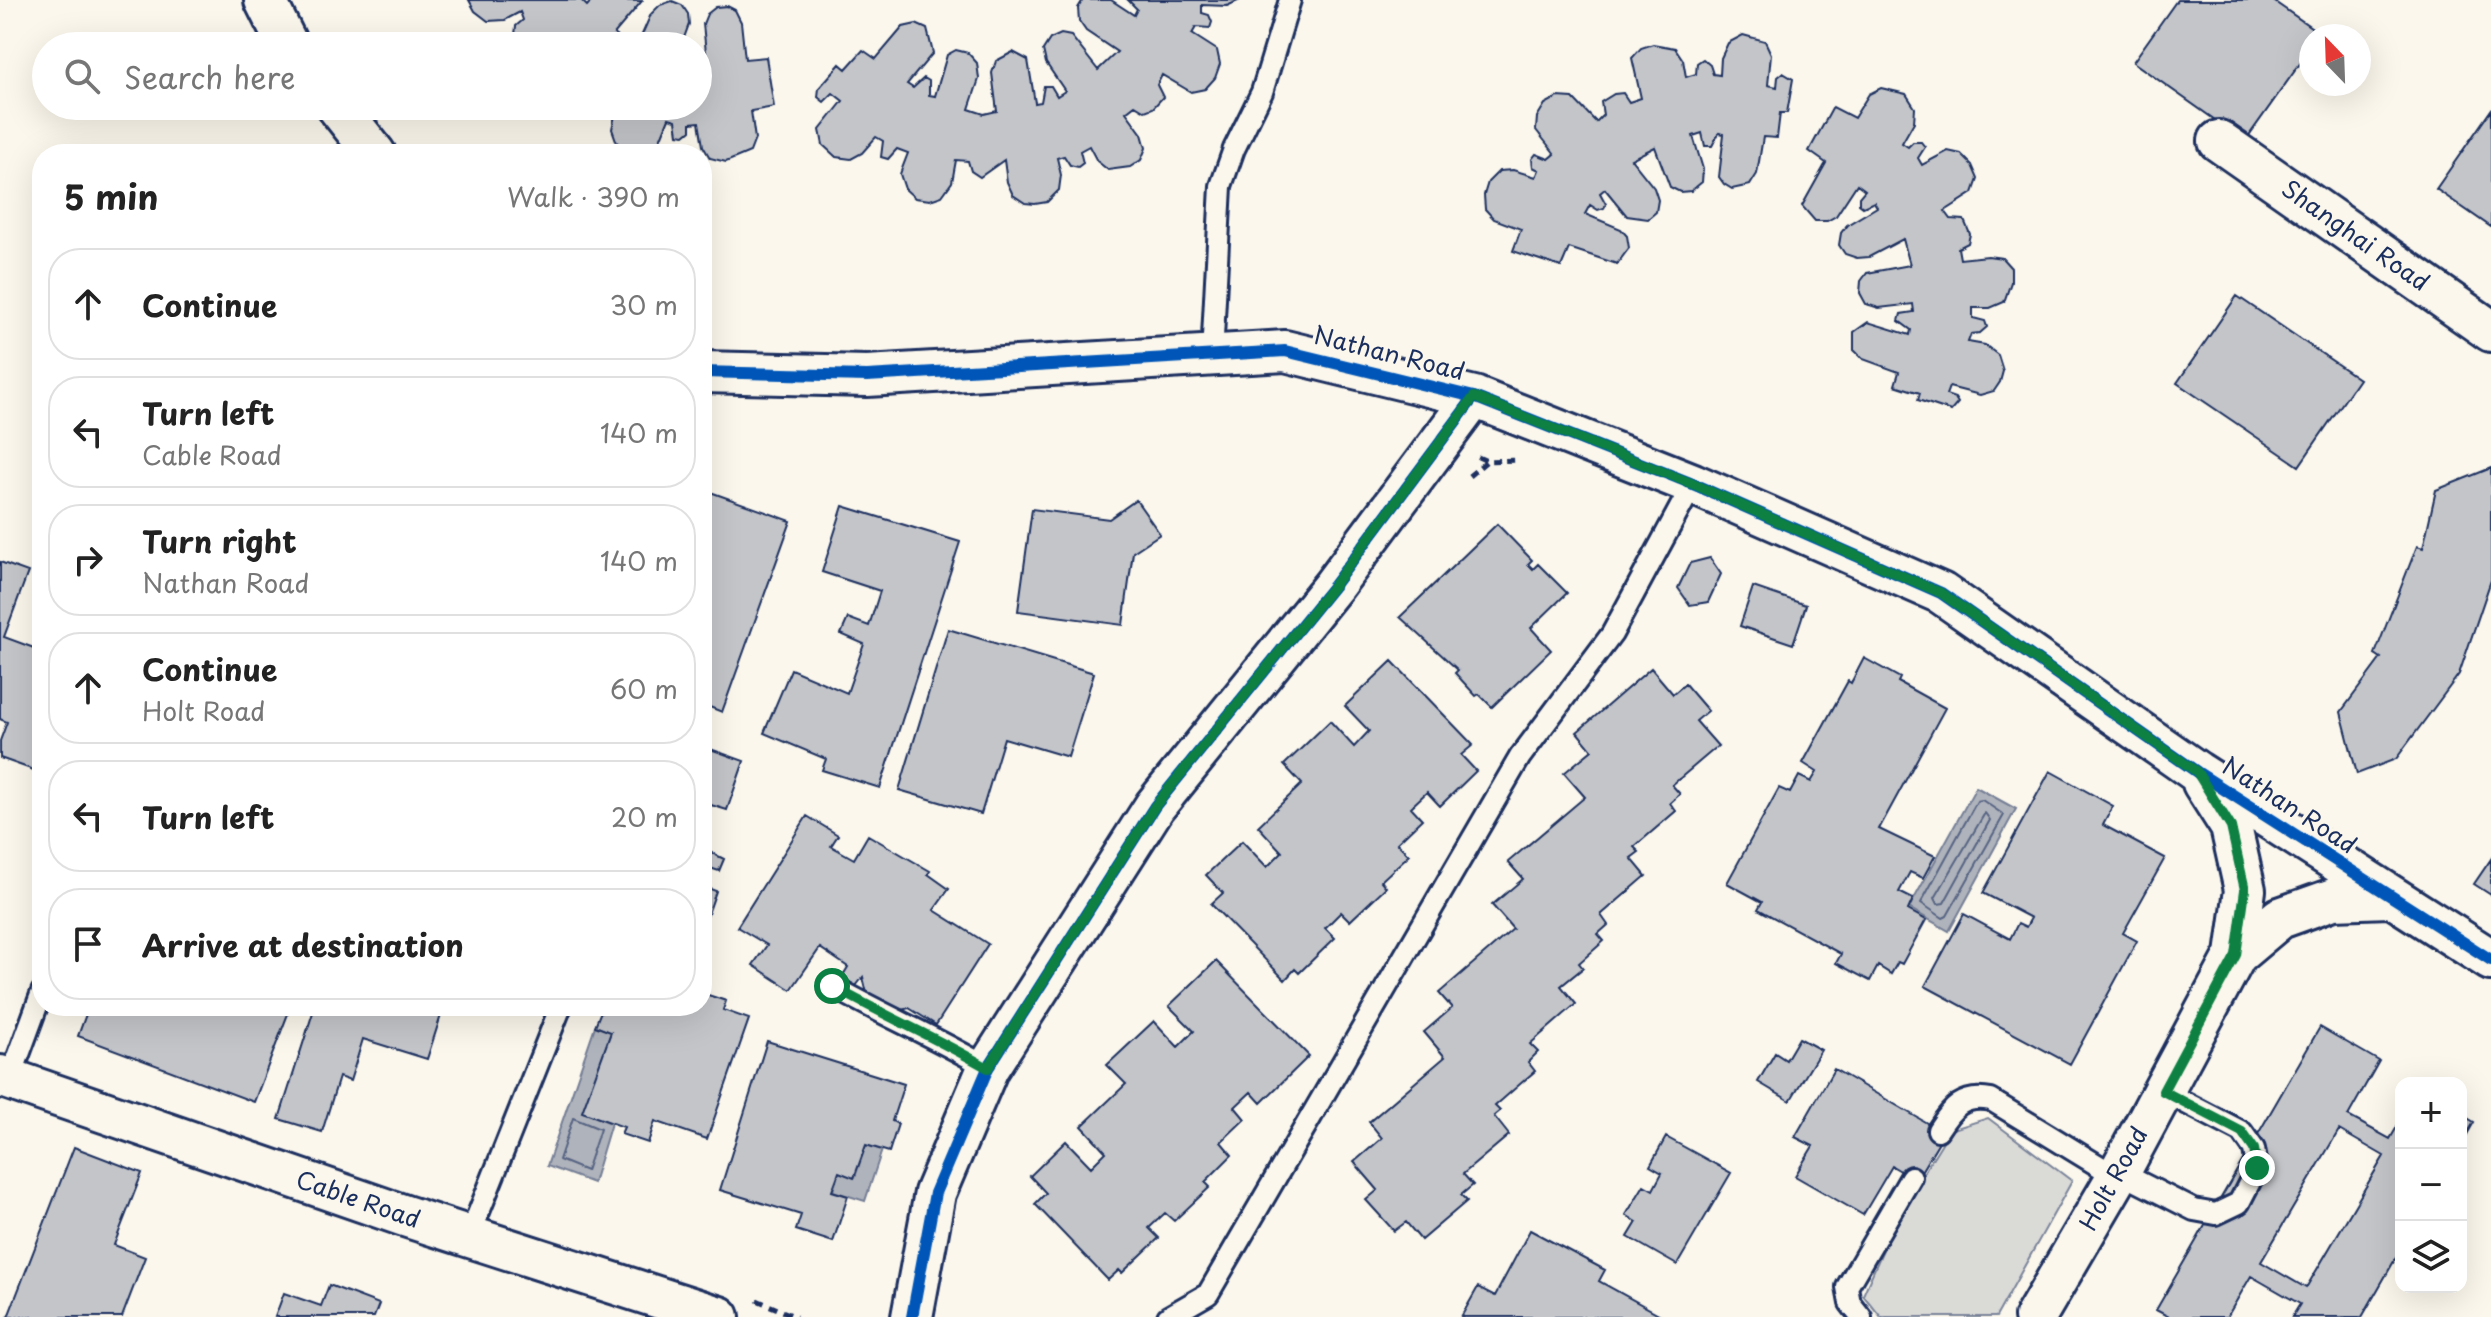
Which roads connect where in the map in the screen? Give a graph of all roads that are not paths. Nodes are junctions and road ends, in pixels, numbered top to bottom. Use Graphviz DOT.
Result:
graph roads {
  1 [pos="265,0"];
  2 [pos="1290,0"];
  3 [pos="281,32"];
  4 [pos="348,120"];
  5 [pos="2219,141"];
  6 [pos="367,144"];
  7 [pos="2491,331"];
  8 [pos="1212,356"];
  9 [pos="712,372"];
  10 [pos="1474,397"];
  11 [pos="1693,484"];
  12 [pos="2197,772"];
  13 [pos="2389,897"];
  14 [pos="2236,955"];
  15 [pos="2491,960"];
  16 [pos="832,986"];
  17 [pos="32,1015"];
  18 [pos="557,1016"];
  19 [pos="988,1068"];
  20 [pos="5,1078"];
  21 [pos="2163,1091"];
  22 [pos="1938,1130"];
  23 [pos="2118,1174"];
  24 [pos="1911,1177"];
  25 [pos="469,1237"];
  26 [pos="719,1317"];
  27 [pos="912,1317"];
  28 [pos="1168,1317"];
  29 [pos="1861,1317"];
  30 [pos="2035,1317"];
  1 -- 3 [label="street"];
  2 -- 8 [label="lane"];
  4 -- 6 [label="street"];
  5 -- 7 [label="street, Shanghai Road"];
  8 -- 9 [label="street, Nathan Road"];
  8 -- 10 [label="street, Nathan Road"];
  10 -- 11 [label="street, Nathan Road"];
  10 -- 19 [label="street"];
  11 -- 12 [label="street, Nathan Road"];
  11 -- 28 [label="lane"];
  12 -- 13 [label="street, Nathan Road"];
  12 -- 14 [label="street, Holt Road"];
  13 -- 14 [label="street, Holt Road"];
  13 -- 15 [label="street, Nathan Road"];
  14 -- 21 [label="street, Holt Road"];
  16 -- 19 [label="lane"];
  17 -- 20 [label="lane"];
  18 -- 25 [label="lane"];
  19 -- 27 [label="street"];
  20 -- 25 [label="street, Cable Road"];
  21 -- 23 [label="street, Holt Road"];
  21 -- 23 [label="lane"];
  22 -- 23 [label="lane"];
  23 -- 30 [label="street, Holt Road"];
  24 -- 29 [label="lane"];
  25 -- 26 [label="street, Cable Road"];
}
